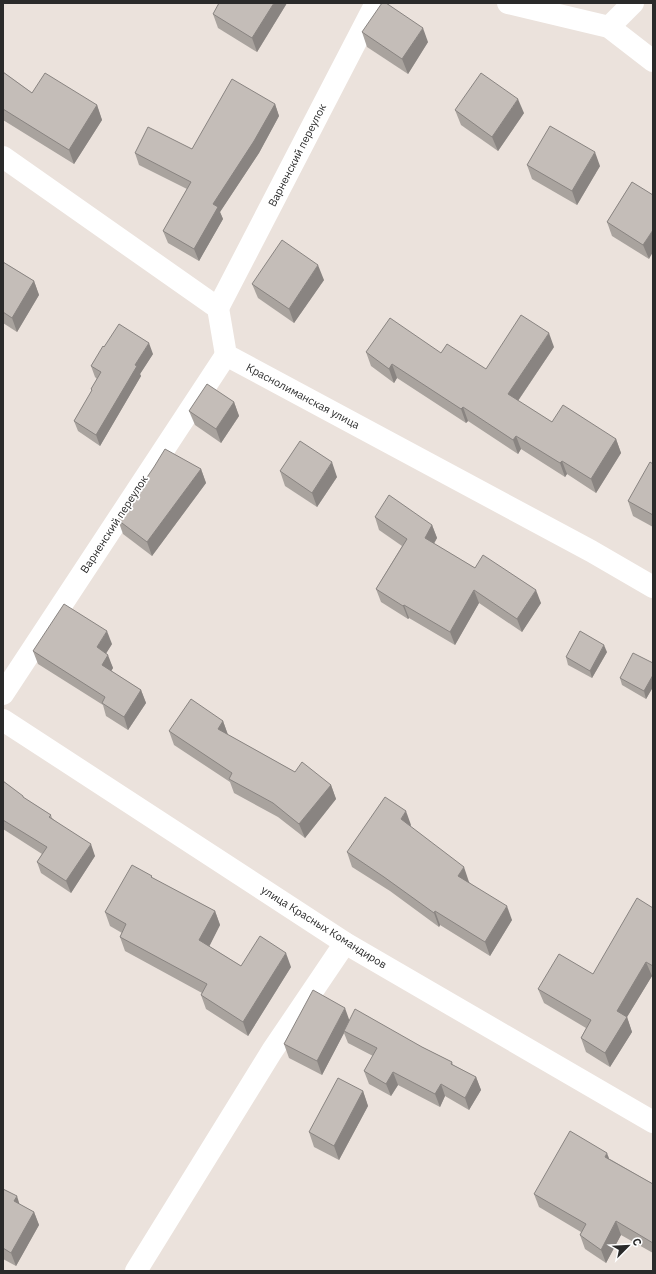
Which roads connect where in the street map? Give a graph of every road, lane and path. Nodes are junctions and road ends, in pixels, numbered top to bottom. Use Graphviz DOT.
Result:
graph roads {
  1 [pos="376,3"];
  2 [pos="508,3"];
  3 [pos="633,3"];
  4 [pos="609,28"];
  5 [pos="653,60"];
  6 [pos="3,157"];
  7 [pos="218,308"];
  8 [pos="226,355"];
  9 [pos="653,586"];
  10 [pos="3,694"];
  11 [pos="3,720"];
  12 [pos="345,942"];
  13 [pos="653,1122"];
  14 [pos="136,1271"];
  1 -- 7 [label="street, Варненский переулок"];
  2 -- 4 [label="street"];
  3 -- 4 [label="street"];
  4 -- 5 [label="street"];
  6 -- 7 [label="street"];
  7 -- 8 [label="street"];
  8 -- 9 [label="street, Краснолиманская улица"];
  8 -- 10 [label="street, Варненский переулок"];
  11 -- 12 [label="street, улица Красных Командиров"];
  12 -- 13 [label="street, улица Красных Командиров"];
  12 -- 14 [label="street"];
}
